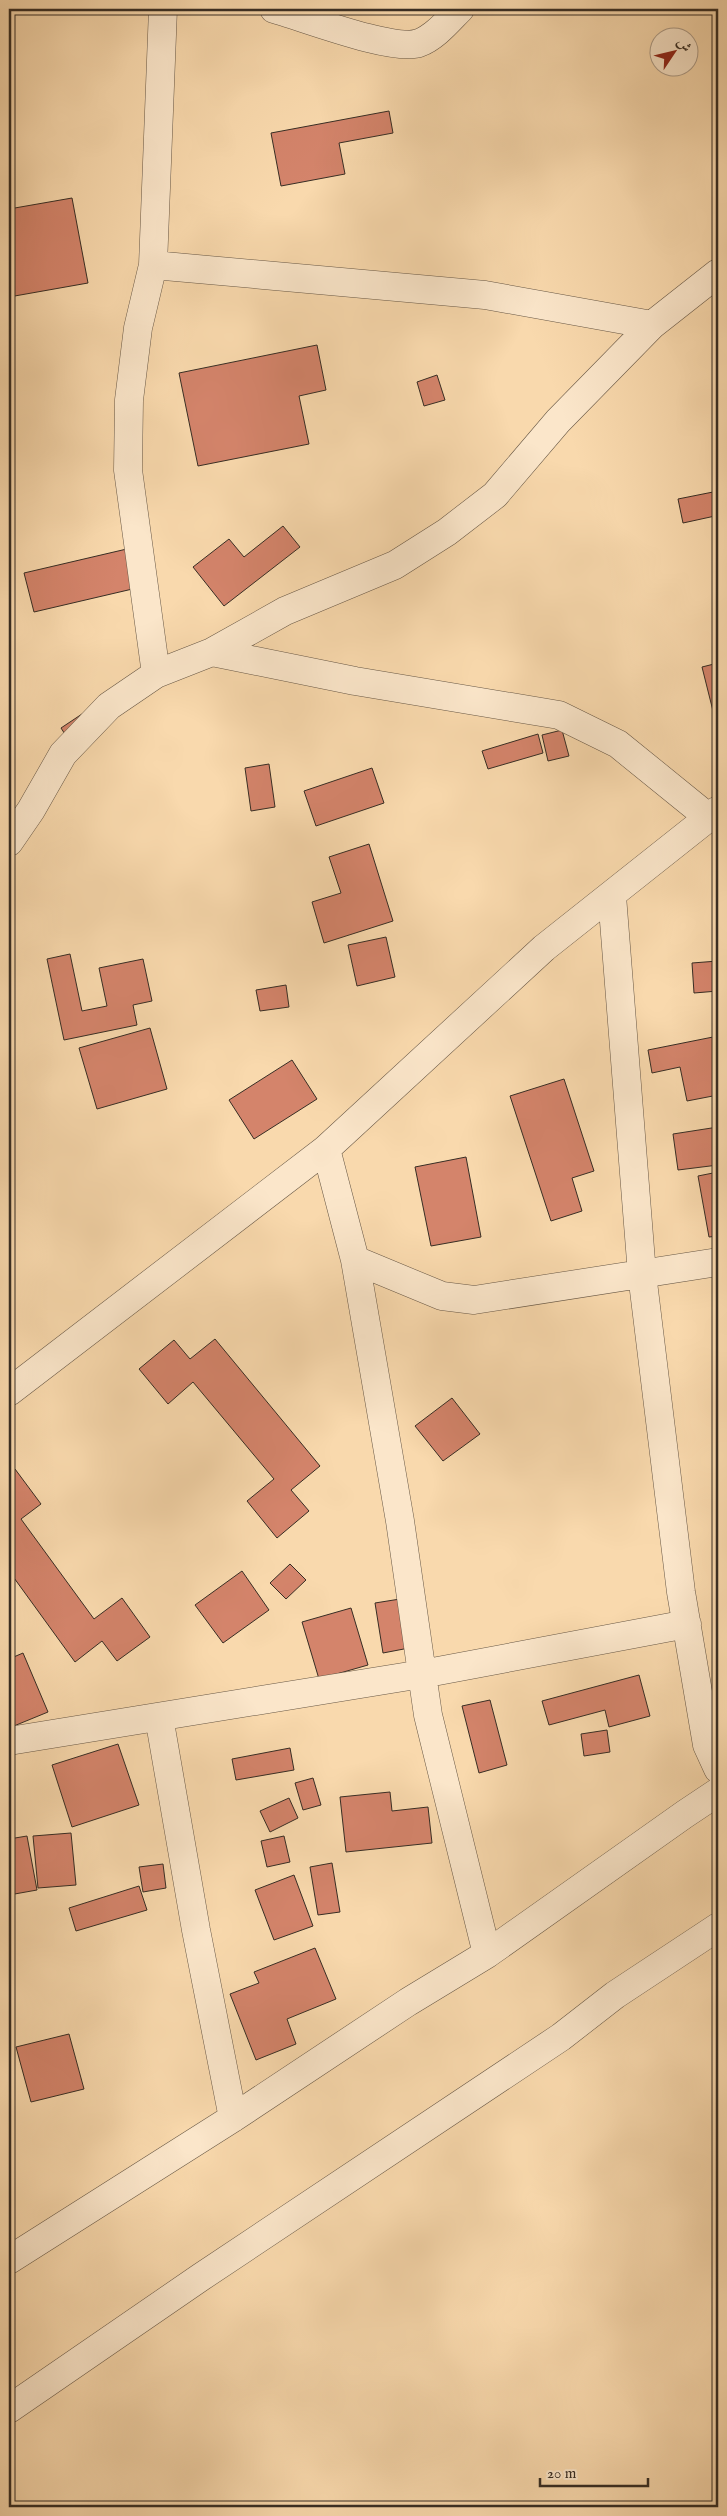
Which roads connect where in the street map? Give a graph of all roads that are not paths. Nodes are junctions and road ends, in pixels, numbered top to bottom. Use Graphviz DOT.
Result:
graph roads {
  1 [pos="163,9"];
  2 [pos="274,9"];
  3 [pos="460,9"];
  4 [pos="153,265"];
  5 [pos="718,273"];
  6 [pos="652,325"];
  7 [pos="212,652"];
  8 [pos="156,674"];
  9 [pos="713,814"];
  10 [pos="9,842"];
  11 [pos="612,896"];
  12 [pos="326,1149"];
  13 [pos="355,1260"];
  14 [pos="718,1262"];
  15 [pos="642,1274"];
  16 [pos="9,1392"];
  17 [pos="686,1624"];
  18 [pos="422,1674"];
  19 [pos="159,1717"];
  20 [pos="9,1741"];
  21 [pos="718,1769"];
  22 [pos="718,1792"];
  23 [pos="718,1928"];
  24 [pos="487,1954"];
  25 [pos="233,2118"];
  26 [pos="9,2260"];
  27 [pos="9,2409"];
  1 -- 4 [label="street"];
  2 -- 3 [label="street"];
  4 -- 6 [label="street"];
  4 -- 8 [label="street"];
  5 -- 6 [label="street"];
  6 -- 7 [label="street"];
  7 -- 8 [label="street"];
  7 -- 9 [label="street"];
  8 -- 10 [label="street"];
  9 -- 11 [label="street"];
  11 -- 12 [label="street"];
  11 -- 15 [label="street"];
  12 -- 13 [label="street"];
  12 -- 16 [label="street"];
  13 -- 15 [label="street"];
  13 -- 18 [label="street"];
  14 -- 15 [label="street"];
  15 -- 17 [label="street"];
  17 -- 18 [label="street"];
  17 -- 21 [label="street"];
  18 -- 19 [label="street"];
  18 -- 24 [label="street"];
  19 -- 20 [label="street"];
  19 -- 25 [label="street"];
  22 -- 24 [label="street"];
  23 -- 27 [label="street"];
  24 -- 25 [label="street"];
  25 -- 26 [label="street"];
}
